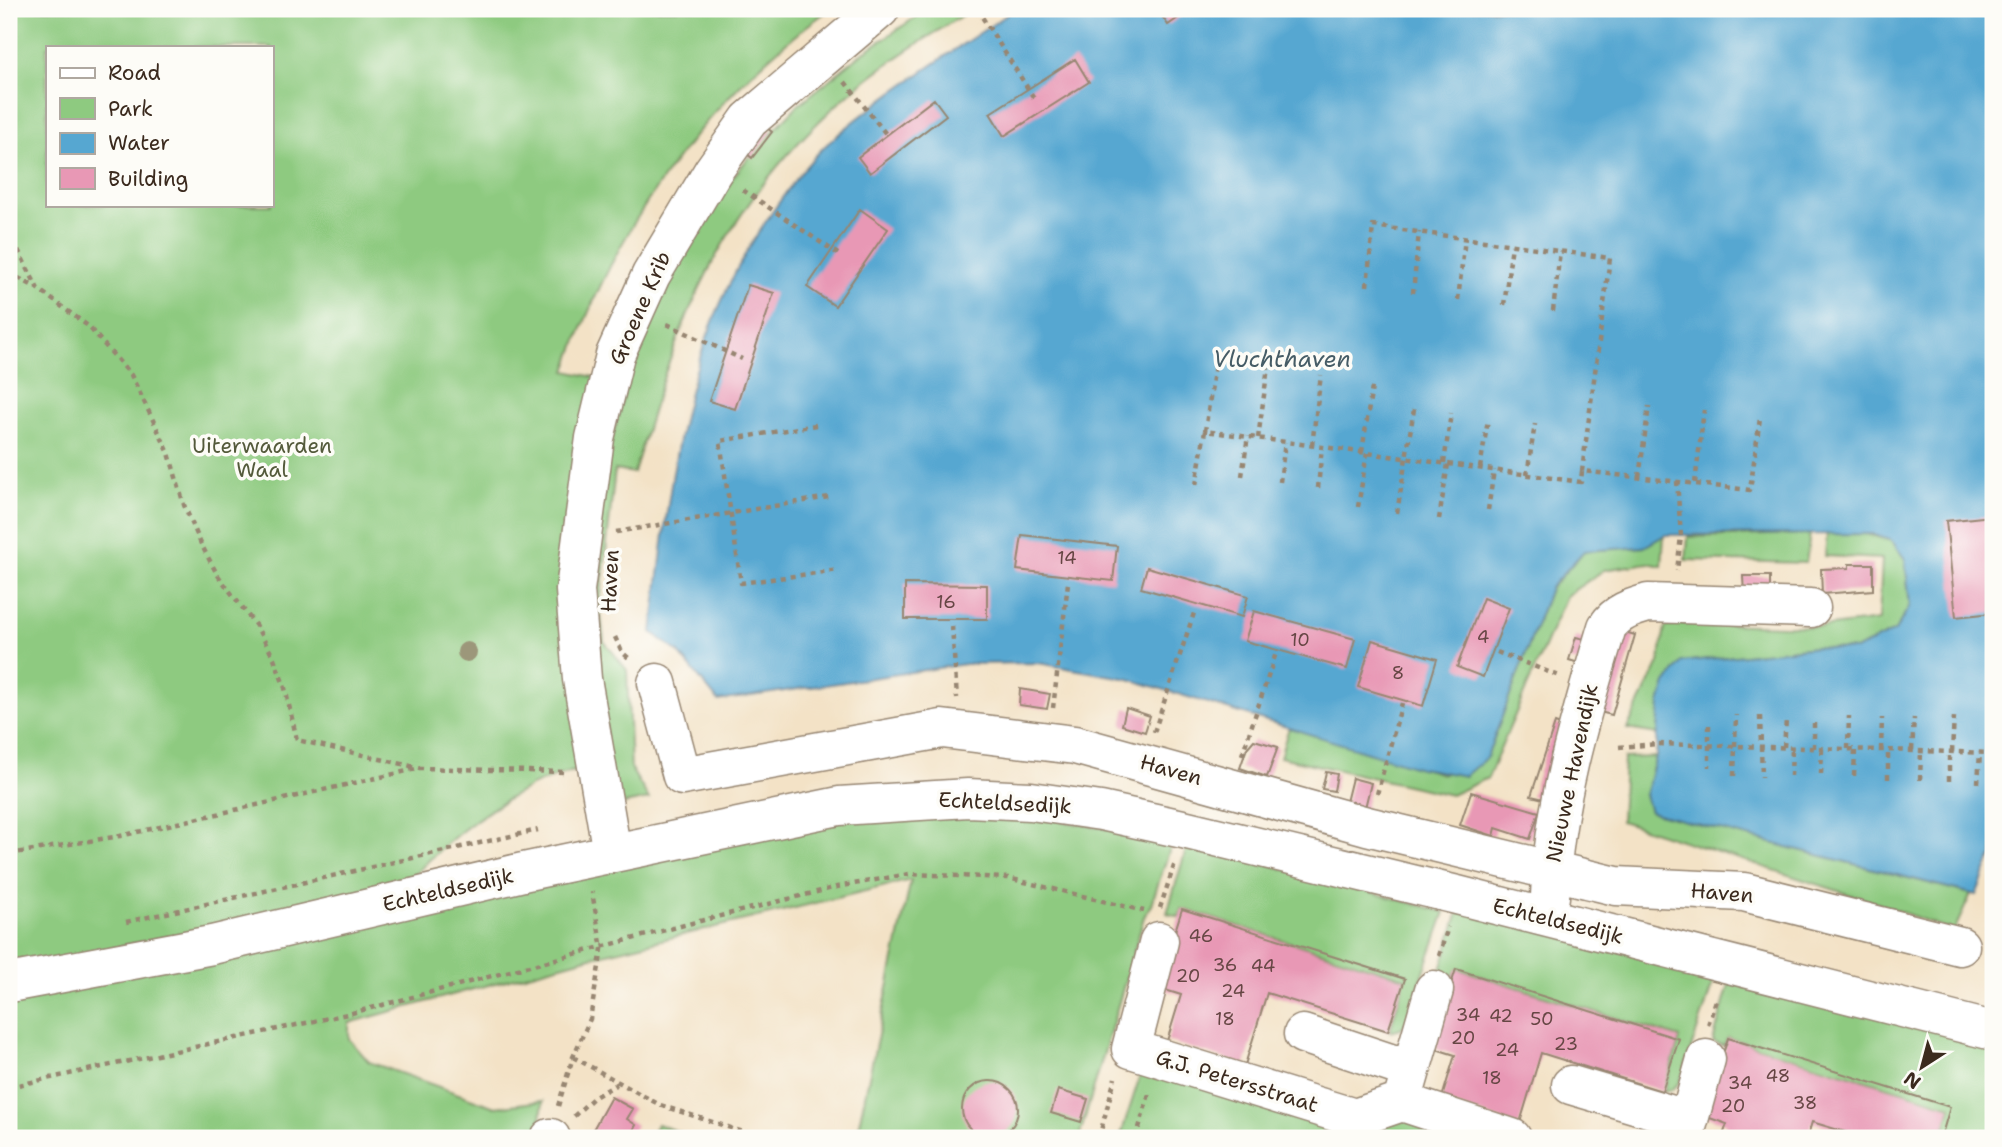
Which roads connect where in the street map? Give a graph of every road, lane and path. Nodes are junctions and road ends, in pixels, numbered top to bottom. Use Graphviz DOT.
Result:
graph roads {
  1 [pos="880,9"];
  2 [pos="978,9"];
  3 [pos="824,55"];
  4 [pos="1034,98"];
  5 [pos="886,134"];
  6 [pos="713,171"];
  7 [pos="9,232"];
  8 [pos="1419,232"];
  9 [pos="1465,239"];
  10 [pos="1512,245"];
  11 [pos="1560,251"];
  12 [pos="838,254"];
  13 [pos="9,273"];
  14 [pos="1367,286"];
  15 [pos="38,289"];
  16 [pos="1413,293"];
  17 [pos="1458,300"];
  18 [pos="1504,305"];
  19 [pos="636,310"];
  20 [pos="1553,311"];
  21 [pos="1216,358"];
  22 [pos="742,359"];
  23 [pos="1268,367"];
  24 [pos="1321,375"];
  25 [pos="1372,387"];
  26 [pos="1649,405"];
  27 [pos="1414,409"];
  28 [pos="1704,411"];
  29 [pos="1451,413"];
  30 [pos="1760,418"];
  31 [pos="1488,419"];
  32 [pos="1535,424"];
  33 [pos="816,425"];
  34 [pos="1205,431"];
  35 [pos="1248,436"];
  36 [pos="1258,438"];
  37 [pos="1286,441"];
  38 [pos="1312,445"];
  39 [pos="1322,447"];
  40 [pos="1364,452"];
  41 [pos="1405,458"];
  42 [pos="1446,464"];
  43 [pos="1479,468"];
  44 [pos="1494,470"];
  45 [pos="1583,471"];
  46 [pos="1527,475"];
  47 [pos="1242,476"];
  48 [pos="1639,477"];
  49 [pos="1677,481"];
  50 [pos="1280,482"];
  51 [pos="1695,483"];
  52 [pos="1196,485"];
  53 [pos="1318,488"];
  54 [pos="829,497"];
  55 [pos="1358,508"];
  56 [pos="1488,510"];
  57 [pos="732,513"];
  58 [pos="1397,513"];
  59 [pos="1439,519"];
  60 [pos="615,520"];
  61 [pos="613,532"];
  62 [pos="1681,536"];
  63 [pos="612,545"];
  64 [pos="839,570"];
  65 [pos="1068,583"];
  66 [pos="1811,608"];
  67 [pos="1194,613"];
  68 [pos="952,626"];
  69 [pos="613,633"];
  70 [pos="1497,652"];
  71 [pos="1276,653"];
  72 [pos="657,683"];
  73 [pos="1054,685"];
  74 [pos="1589,688"];
  75 [pos="956,690"];
  76 [pos="1402,703"];
  77 [pos="1161,712"];
  78 [pos="1736,715"];
  79 [pos="1760,716"];
  80 [pos="1849,716"];
  81 [pos="1954,717"];
  82 [pos="1814,718"];
  83 [pos="1882,718"];
  84 [pos="1914,718"];
  85 [pos="1786,720"];
  86 [pos="1989,722"];
  87 [pos="1709,725"];
  88 [pos="1249,736"];
  89 [pos="1619,747"];
  90 [pos="1784,747"];
  91 [pos="1792,748"];
  92 [pos="1814,748"];
  93 [pos="1822,749"];
  94 [pos="1848,749"];
  95 [pos="1855,749"];
  96 [pos="1881,750"];
  97 [pos="1888,750"];
  98 [pos="1912,750"];
  99 [pos="1921,751"];
  100 [pos="1950,752"];
  101 [pos="1980,752"];
  102 [pos="1991,753"];
  103 [pos="1387,762"];
  104 [pos="1709,767"];
  105 [pos="420,768"];
  106 [pos="597,771"];
  107 [pos="1821,774"];
  108 [pos="1734,776"];
  109 [pos="1791,776"];
  110 [pos="1854,776"];
  111 [pos="1762,777"];
  112 [pos="1888,779"];
  113 [pos="1920,780"];
  114 [pos="1949,781"];
  115 [pos="1978,783"];
  116 [pos="550,828"];
  117 [pos="612,853"];
  118 [pos="9,854"];
  119 [pos="1175,861"];
  120 [pos="1550,870"];
  121 [pos="591,889"];
  122 [pos="1163,900"];
  123 [pos="1546,920"];
  124 [pos="122,923"];
  125 [pos="1448,925"];
  126 [pos="1153,927"];
  127 [pos="1960,946"];
  128 [pos="602,949"];
  129 [pos="1436,974"];
  130 [pos="9,982"];
  131 [pos="1718,994"];
  132 [pos="1993,1031"];
  133 [pos="1303,1034"];
  134 [pos="1707,1044"];
  135 [pos="1131,1048"];
  136 [pos="573,1057"];
  137 [pos="618,1083"];
  138 [pos="1571,1085"];
  139 [pos="1406,1086"];
  140 [pos="9,1087"];
  141 [pos="1149,1094"];
  142 [pos="1686,1129"];
  143 [pos="550,1138"];
  144 [pos="762,1138"];
  145 [pos="1100,1138"];
  146 [pos="1136,1138"];
  147 [pos="1512,1138"];
  1 -- 3 [label="street, Groene Krib"];
  2 -- 4 [label="path"];
  3 -- 5 [label="path"];
  3 -- 6 [label="street, Groene Krib"];
  6 -- 12 [label="path"];
  6 -- 19 [label="street, Groene Krib"];
  7 -- 15 [label="path"];
  8 -- 9 [label="path"];
  8 -- 14 [label="path"];
  8 -- 16 [label="path"];
  9 -- 10 [label="path"];
  9 -- 17 [label="path"];
  10 -- 11 [label="path"];
  10 -- 18 [label="path"];
  11 -- 20 [label="path"];
  11 -- 45 [label="path"];
  13 -- 15 [label="path"];
  15 -- 105 [label="path"];
  19 -- 22 [label="path"];
  19 -- 106 [label="street, Groene Krib"];
  21 -- 34 [label="path"];
  23 -- 36 [label="path"];
  24 -- 38 [label="path"];
  25 -- 40 [label="path"];
  26 -- 48 [label="path"];
  27 -- 41 [label="path"];
  28 -- 51 [label="path"];
  29 -- 42 [label="path"];
  30 -- 51 [label="path"];
  31 -- 43 [label="path"];
  32 -- 46 [label="path"];
  33 -- 57 [label="path"];
  34 -- 35 [label="path"];
  34 -- 52 [label="path"];
  35 -- 36 [label="path"];
  35 -- 47 [label="path"];
  36 -- 37 [label="path"];
  37 -- 38 [label="path"];
  37 -- 50 [label="path"];
  38 -- 39 [label="path"];
  39 -- 40 [label="path"];
  39 -- 53 [label="path"];
  40 -- 41 [label="path"];
  40 -- 55 [label="path"];
  41 -- 42 [label="path"];
  41 -- 58 [label="path"];
  42 -- 43 [label="path"];
  42 -- 59 [label="path"];
  43 -- 44 [label="path"];
  44 -- 46 [label="path"];
  44 -- 56 [label="path"];
  45 -- 46 [label="path"];
  45 -- 48 [label="path"];
  48 -- 49 [label="path"];
  49 -- 51 [label="path"];
  49 -- 62 [label="path"];
  54 -- 57 [label="path"];
  57 -- 61 [label="path"];
  57 -- 64 [label="path"];
  60 -- 61 [label="path, Haven"];
  61 -- 63 [label="path, Haven"];
  65 -- 73 [label="path"];
  66 -- 74 [label="street, Nieuwe Havendijk"];
  67 -- 77 [label="path"];
  68 -- 75 [label="path"];
  69 -- 72 [label="path, Haven"];
  70 -- 74 [label="path"];
  71 -- 88 [label="path"];
  72 -- 120 [label="street, Haven"];
  74 -- 120 [label="street, Nieuwe Havendijk"];
  76 -- 103 [label="path"];
  78 -- 108 [label="path"];
  79 -- 111 [label="path"];
  80 -- 94 [label="path"];
  81 -- 100 [label="path"];
  82 -- 92 [label="path"];
  83 -- 96 [label="path"];
  84 -- 98 [label="path"];
  85 -- 90 [label="path"];
  86 -- 102 [label="path"];
  87 -- 104 [label="path"];
  89 -- 90 [label="path"];
  90 -- 91 [label="path"];
  91 -- 92 [label="path"];
  91 -- 109 [label="path"];
  92 -- 93 [label="path"];
  93 -- 94 [label="path"];
  93 -- 107 [label="path"];
  94 -- 95 [label="path"];
  95 -- 96 [label="path"];
  95 -- 110 [label="path"];
  96 -- 97 [label="path"];
  97 -- 98 [label="path"];
  97 -- 112 [label="path"];
  98 -- 99 [label="path"];
  99 -- 100 [label="path"];
  99 -- 113 [label="path"];
  100 -- 101 [label="path"];
  100 -- 114 [label="path"];
  101 -- 102 [label="path"];
  101 -- 115 [label="path"];
  105 -- 106 [label="path"];
  105 -- 118 [label="path"];
  106 -- 117 [label="street"];
  116 -- 124 [label="path"];
  117 -- 123 [label="street, Echteldsedijk"];
  117 -- 130 [label="street, Echteldsedijk"];
  119 -- 122 [label="path"];
  120 -- 123 [label="street, Nieuwe Havendijk"];
  120 -- 127 [label="street, Haven"];
  121 -- 128 [label="path"];
  123 -- 132 [label="street, Echteldsedijk"];
  125 -- 129 [label="path"];
  126 -- 128 [label="path"];
  126 -- 135 [label="street"];
  128 -- 136 [label="path"];
  128 -- 140 [label="path"];
  129 -- 139 [label="street"];
  131 -- 134 [label="path"];
  133 -- 139 [label="street"];
  134 -- 142 [label="street"];
  135 -- 139 [label="street, G.J. Petersstraat"];
  135 -- 145 [label="path, G.J. Petersstraat"];
  136 -- 137 [label="path"];
  136 -- 143 [label="path"];
  137 -- 143 [label="path"];
  137 -- 144 [label="path"];
  138 -- 142 [label="street"];
  139 -- 147 [label="street"];
  141 -- 146 [label="path"];
}
